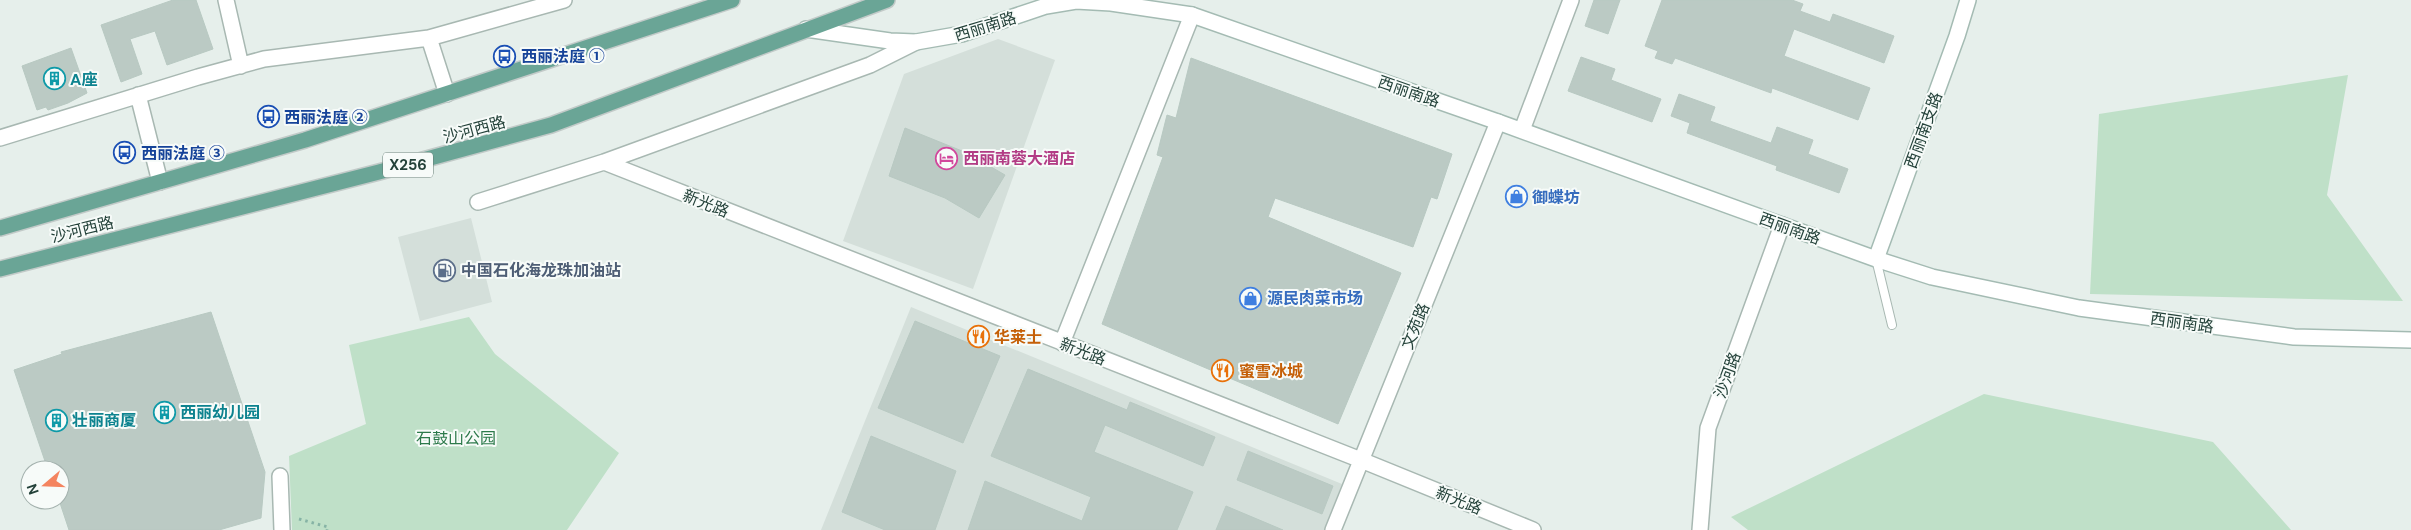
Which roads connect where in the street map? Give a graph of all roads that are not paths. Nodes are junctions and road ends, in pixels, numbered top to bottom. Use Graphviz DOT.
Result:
graph roads {
  1 [pos="226,0"];
  2 [pos="564,0"];
  3 [pos="732,0"];
  4 [pos="887,0"];
  5 [pos="1174,0"];
  6 [pos="1571,0"];
  7 [pos="1968,0"];
  8 [pos="1192,15"];
  9 [pos="806,29"];
  10 [pos="429,38"];
  11 [pos="916,42"];
  12 [pos="241,66"];
  13 [pos="447,94"];
  14 [pos="138,95"];
  15 [pos="1498,122"];
  16 [pos="1522,130"];
  17 [pos="0,138"];
  18 [pos="604,162"];
  19 [pos="160,182"];
  20 [pos="478,202"];
  21 [pos="1782,225"];
  22 [pos="3,227"];
  23 [pos="1876,259"];
  24 [pos="0,268"];
  25 [pos="1892,325"];
  26 [pos="2411,340"];
  27 [pos="1062,344"];
  28 [pos="1361,460"];
  29 [pos="280,476"];
  30 [pos="279,529"];
  31 [pos="1333,530"];
  32 [pos="1533,530"];
  33 [pos="1700,530"];
  1 -- 12 [label="street"];
  2 -- 10 [label="street"];
  3 -- 13 [label="main road, 沙河西路"];
  4 -- 9 [label="main road, 沙河西路 / X256"];
  5 -- 8 [label="street, 西丽南路"];
  6 -- 16 [label="street"];
  7 -- 23 [label="street, 西丽南支路"];
  8 -- 11 [label="street, 西丽南路"];
  8 -- 15 [label="street, 西丽南路"];
  8 -- 27 [label="street"];
  9 -- 11 [label="street, 西丽南路"];
  9 -- 24 [label="main road, 沙河西路 / X256"];
  10 -- 12 [label="street"];
  10 -- 13 [label="street"];
  11 -- 18 [label="street"];
  12 -- 14 [label="street"];
  13 -- 19 [label="main road, 沙河西路"];
  14 -- 17 [label="street"];
  14 -- 19 [label="street"];
  15 -- 16 [label="street, 西丽南路"];
  15 -- 28 [label="street, 文苑路"];
  16 -- 21 [label="street, 西丽南路"];
  18 -- 20 [label="street"];
  18 -- 27 [label="street, 新光路"];
  19 -- 22 [label="main road, 沙河西路"];
  21 -- 23 [label="street, 西丽南路"];
  21 -- 33 [label="street, 沙河路"];
  23 -- 25 [label="lane"];
  23 -- 26 [label="street, 西丽南路"];
  27 -- 28 [label="street, 新光路"];
  28 -- 31 [label="street, 文苑路"];
  28 -- 32 [label="street, 新光路"];
  29 -- 30 [label="street"];
}
